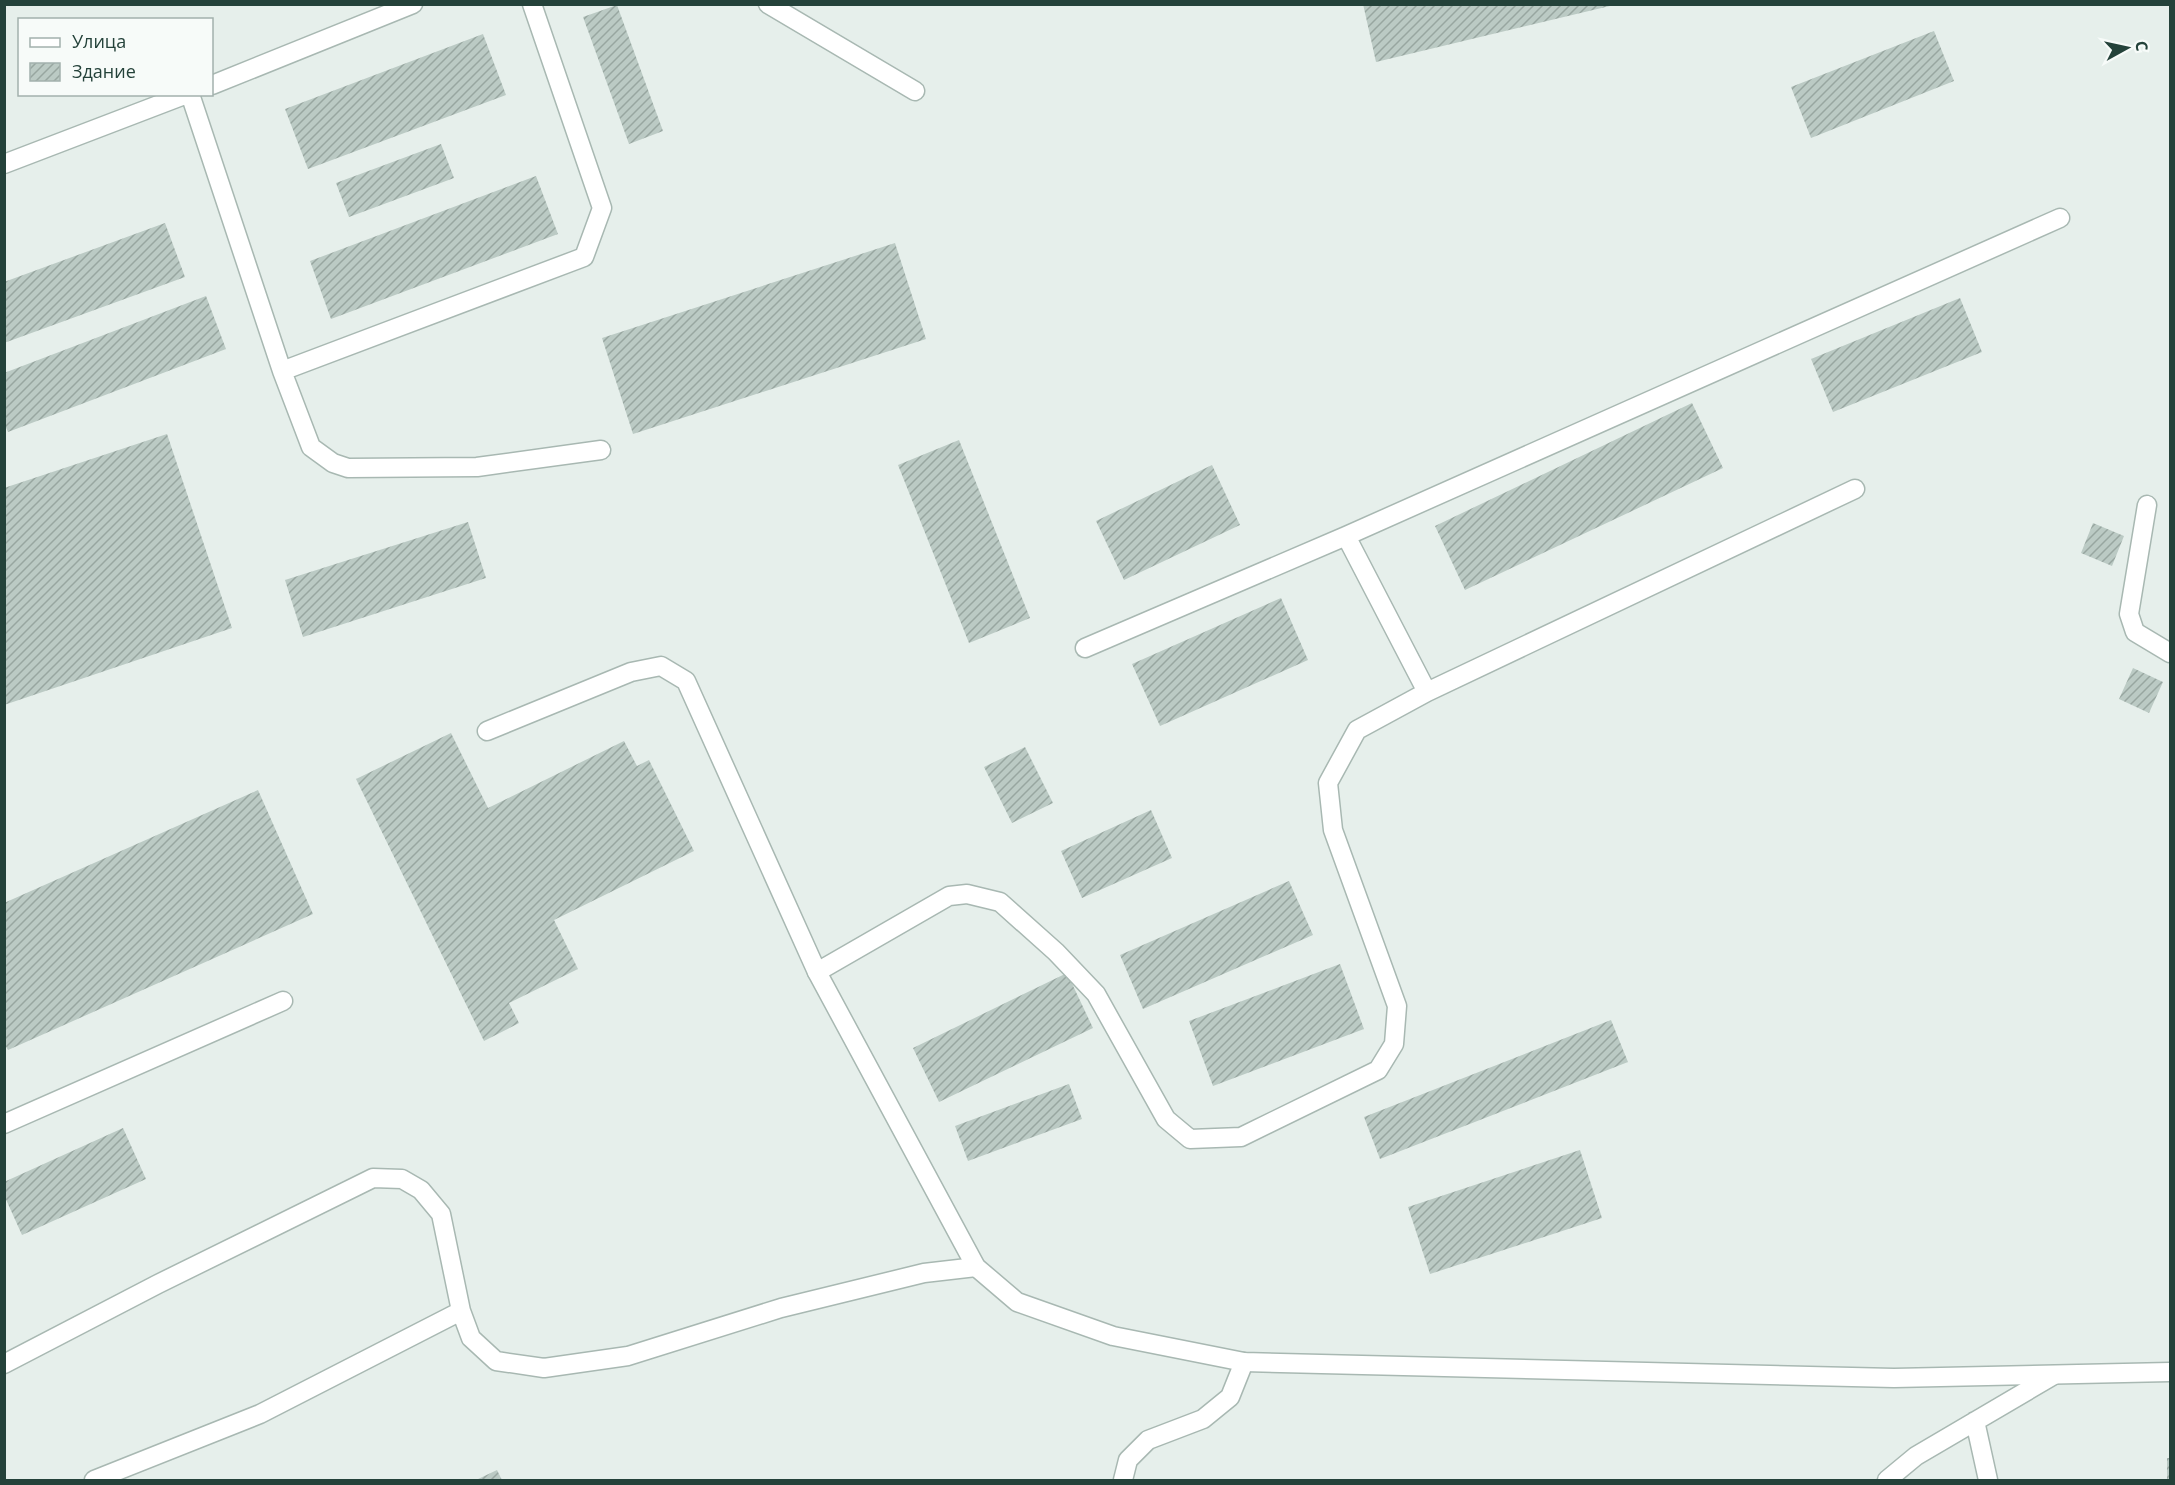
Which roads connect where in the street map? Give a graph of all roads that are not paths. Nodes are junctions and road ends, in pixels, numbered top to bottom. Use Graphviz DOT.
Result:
graph roads {
  1 [pos="413,4"];
  2 [pos="532,4"];
  3 [pos="768,4"];
  4 [pos="213,85"];
  5 [pos="915,92"];
  6 [pos="184,96"];
  7 [pos="190,96"];
  8 [pos="4,164"];
  9 [pos="2060,218"];
  10 [pos="282,371"];
  11 [pos="601,450"];
  12 [pos="1855,489"];
  13 [pos="2147,505"];
  14 [pos="1346,536"];
  15 [pos="1085,648"];
  16 [pos="2170,652"];
  17 [pos="1427,692"];
  18 [pos="487,731"];
  19 [pos="817,972"];
  20 [pos="283,1001"];
  21 [pos="4,1124"];
  22 [pos="976,1267"];
  23 [pos="461,1311"];
  24 [pos="1244,1362"];
  25 [pos="4,1364"];
  26 [pos="2170,1372"];
  27 [pos="2054,1375"];
  28 [pos="1975,1421"];
  29 [pos="94,1480"];
  30 [pos="1123,1480"];
  31 [pos="1887,1480"];
  32 [pos="1988,1480"];
  1 -- 4 [label="street"];
  2 -- 10 [label="street"];
  3 -- 5 [label="street"];
  6 -- 8 [label="street"];
  7 -- 10 [label="street"];
  9 -- 14 [label="street"];
  10 -- 11 [label="street"];
  12 -- 17 [label="street"];
  13 -- 16 [label="street"];
  14 -- 15 [label="street"];
  14 -- 17 [label="street"];
  17 -- 19 [label="street"];
  18 -- 19 [label="street"];
  19 -- 22 [label="street"];
  20 -- 21 [label="street"];
  22 -- 23 [label="street"];
  22 -- 24 [label="street"];
  23 -- 25 [label="street"];
  23 -- 29 [label="street"];
  24 -- 27 [label="street"];
  24 -- 30 [label="street"];
  26 -- 27 [label="street"];
  27 -- 28 [label="street"];
  28 -- 31 [label="street"];
  28 -- 32 [label="street"];
}
